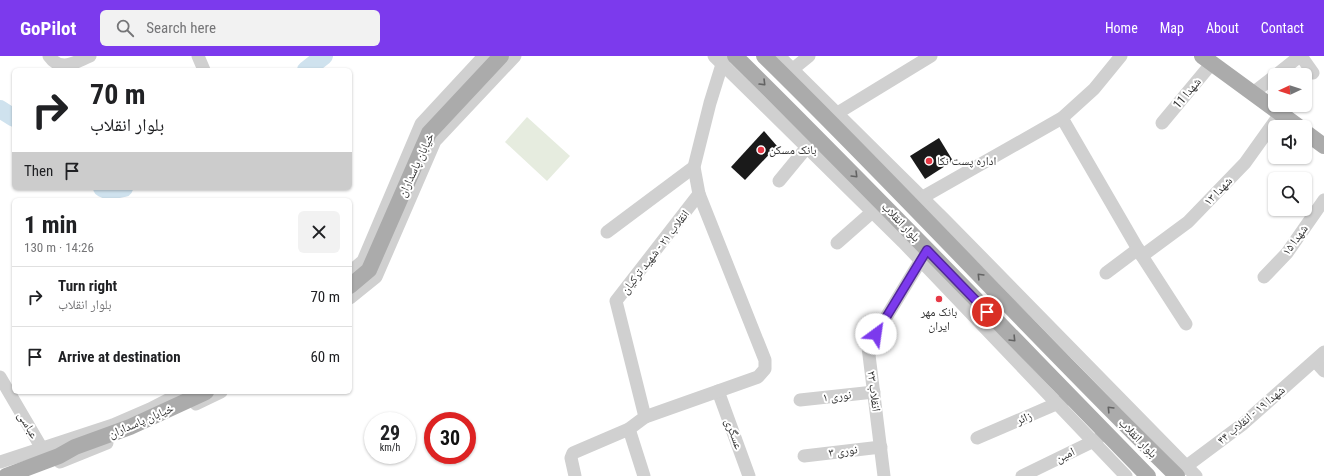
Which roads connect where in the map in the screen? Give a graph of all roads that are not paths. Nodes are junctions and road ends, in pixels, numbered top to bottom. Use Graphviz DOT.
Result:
graph roads {
  1 [pos="49,56"];
  2 [pos="90,56"];
  3 [pos="198,56"];
  4 [pos="484,56"];
  5 [pos="500,56"];
  6 [pos="514,56"];
  7 [pos="764,56"];
  8 [pos="779,56"];
  9 [pos="809,56"];
  10 [pos="931,56"];
  11 [pos="1121,56"];
  12 [pos="1301,56"];
  13 [pos="724,58"];
  14 [pos="1207,60"];
  15 [pos="203,68"];
  16 [pos="1285,68"];
  17 [pos="792,69"];
  18 [pos="1313,73"];
  19 [pos="1268,81"];
  20 [pos="1253,94"];
  21 [pos="1280,114"];
  22 [pos="832,116"];
  23 [pos="1062,118"];
  24 [pos="1288,120"];
  25 [pos="1162,123"];
  26 [pos="1312,137"];
  27 [pos="811,141"];
  28 [pos="1324,146"];
  29 [pos="694,167"];
  30 [pos="779,181"];
  31 [pos="699,194"];
  32 [pos="1324,200"];
  33 [pos="917,201"];
  34 [pos="878,207"];
  35 [pos="607,232"];
  36 [pos="837,243"];
  37 [pos="1140,252"];
  38 [pos="924,255"];
  39 [pos="352,270"];
  40 [pos="1106,273"];
  41 [pos="1264,277"];
  42 [pos="352,284"];
  43 [pos="352,296"];
  44 [pos="1186,324"];
  45 [pos="1039,336"];
  46 [pos="1026,352"];
  47 [pos="1319,357"];
  48 [pos="1324,371"];
  49 [pos="0,377"];
  50 [pos="718,391"];
  51 [pos="12,392"];
  52 [pos="874,392"];
  53 [pos="14,394"];
  54 [pos="179,394"];
  55 [pos="202,394"];
  56 [pos="217,394"];
  57 [pos="1071,397"];
  58 [pos="800,400"];
  59 [pos="1056,404"];
  60 [pos="646,417"];
  61 [pos="629,429"];
  62 [pos="1107,434"];
  63 [pos="977,438"];
  64 [pos="1092,442"];
  65 [pos="76,447"];
  66 [pos="881,447"];
  67 [pos="43,450"];
  68 [pos="1124,451"];
  69 [pos="804,456"];
  70 [pos="0,462"];
  71 [pos="0,468"];
  72 [pos="1180,472"];
  73 [pos="1118,473"];
  74 [pos="6,476"];
  75 [pos="23,476"];
  76 [pos="575,476"];
  77 [pos="644,476"];
  78 [pos="749,476"];
  79 [pos="884,476"];
  80 [pos="1022,476"];
  81 [pos="1148,476"];
  82 [pos="1196,476"];
  1 -- 2 [label="street"];
  3 -- 15 [label="street"];
  4 -- 39 [label="street"];
  5 -- 42 [label="main road, خیابان پاسداران"];
  6 -- 43 [label="street"];
  7 -- 22 [label="main road, بلوار انقلاب"];
  8 -- 17 [label="street"];
  9 -- 17 [label="street"];
  10 -- 22 [label="street"];
  11 -- 23 [label="street"];
  12 -- 16 [label="street"];
  12 -- 18 [label="street"];
  13 -- 27 [label="main road, بلوار انقلاب"];
  13 -- 29 [label="street"];
  14 -- 20 [label="main road"];
  14 -- 25 [label="street, شهدا 11"];
  17 -- 22 [label="street"];
  19 -- 20 [label="street"];
  20 -- 21 [label="main road"];
  21 -- 24 [label="main road"];
  21 -- 37 [label="street, شهدا ۱۳"];
  22 -- 33 [label="main road, بلوار انقلاب"];
  23 -- 33 [label="street"];
  23 -- 37 [label="street"];
  26 -- 28 [label="main road"];
  27 -- 30 [label="street"];
  27 -- 34 [label="main road, بلوار انقلاب"];
  29 -- 31 [label="street"];
  29 -- 35 [label="street"];
  31 -- 50 [label="street"];
  31 -- 60 [label="street, انقلاب ۲۱ - شهید ترکیان"];
  32 -- 41 [label="street, شهدا ۱۵"];
  45 -- 33 [label="main road, بلوار انقلاب, one-way"];
  33 -- 72 [label="street"];
  34 -- 36 [label="street"];
  34 -- 38 [label="main road, بلوار انقلاب"];
  37 -- 40 [label="street, شهدا ۱۳"];
  37 -- 44 [label="street"];
  38 -- 46 [label="main road, بلوار انقلاب, one-way"];
  38 -- 52 [label="street, انقلاب ۲۳"];
  38 -- 59 [label="street"];
  45 -- 46 [label="main road"];
  72 -- 45 [label="main road, بلوار انقلاب, one-way"];
  46 -- 57 [label="main road, بلوار انقلاب"];
  47 -- 48 [label="street"];
  47 -- 72 [label="street, شهدا ۱۹ - انقلاب ۴۴"];
  49 -- 51 [label="street, عباسی"];
  50 -- 60 [label="street"];
  50 -- 78 [label="street, عسگری"];
  52 -- 58 [label="street, نوری ۱"];
  52 -- 66 [label="street, انقلاب ۲۳"];
  53 -- 67 [label="street, عباسی"];
  54 -- 67 [label="street"];
  55 -- 65 [label="main road, خیابان پاسداران"];
  56 -- 75 [label="street"];
  57 -- 59 [label="street, زائر"];
  57 -- 62 [label="main road, بلوار انقلاب"];
  59 -- 63 [label="street, زائر"];
  59 -- 64 [label="street"];
  60 -- 61 [label="street"];
  61 -- 76 [label="street"];
  61 -- 77 [label="street"];
  62 -- 64 [label="street, امین"];
  62 -- 68 [label="main road, بلوار انقلاب"];
  64 -- 73 [label="street"];
  64 -- 80 [label="street, امین"];
  65 -- 67 [label="main road"];
  65 -- 74 [label="main road"];
  66 -- 69 [label="street, نوری ۳"];
  66 -- 79 [label="street, انقلاب ۲۳"];
  67 -- 70 [label="street"];
  67 -- 71 [label="main road"];
  68 -- 73 [label="street"];
  68 -- 81 [label="main road, بلوار انقلاب"];
  72 -- 82 [label="street"];
}
